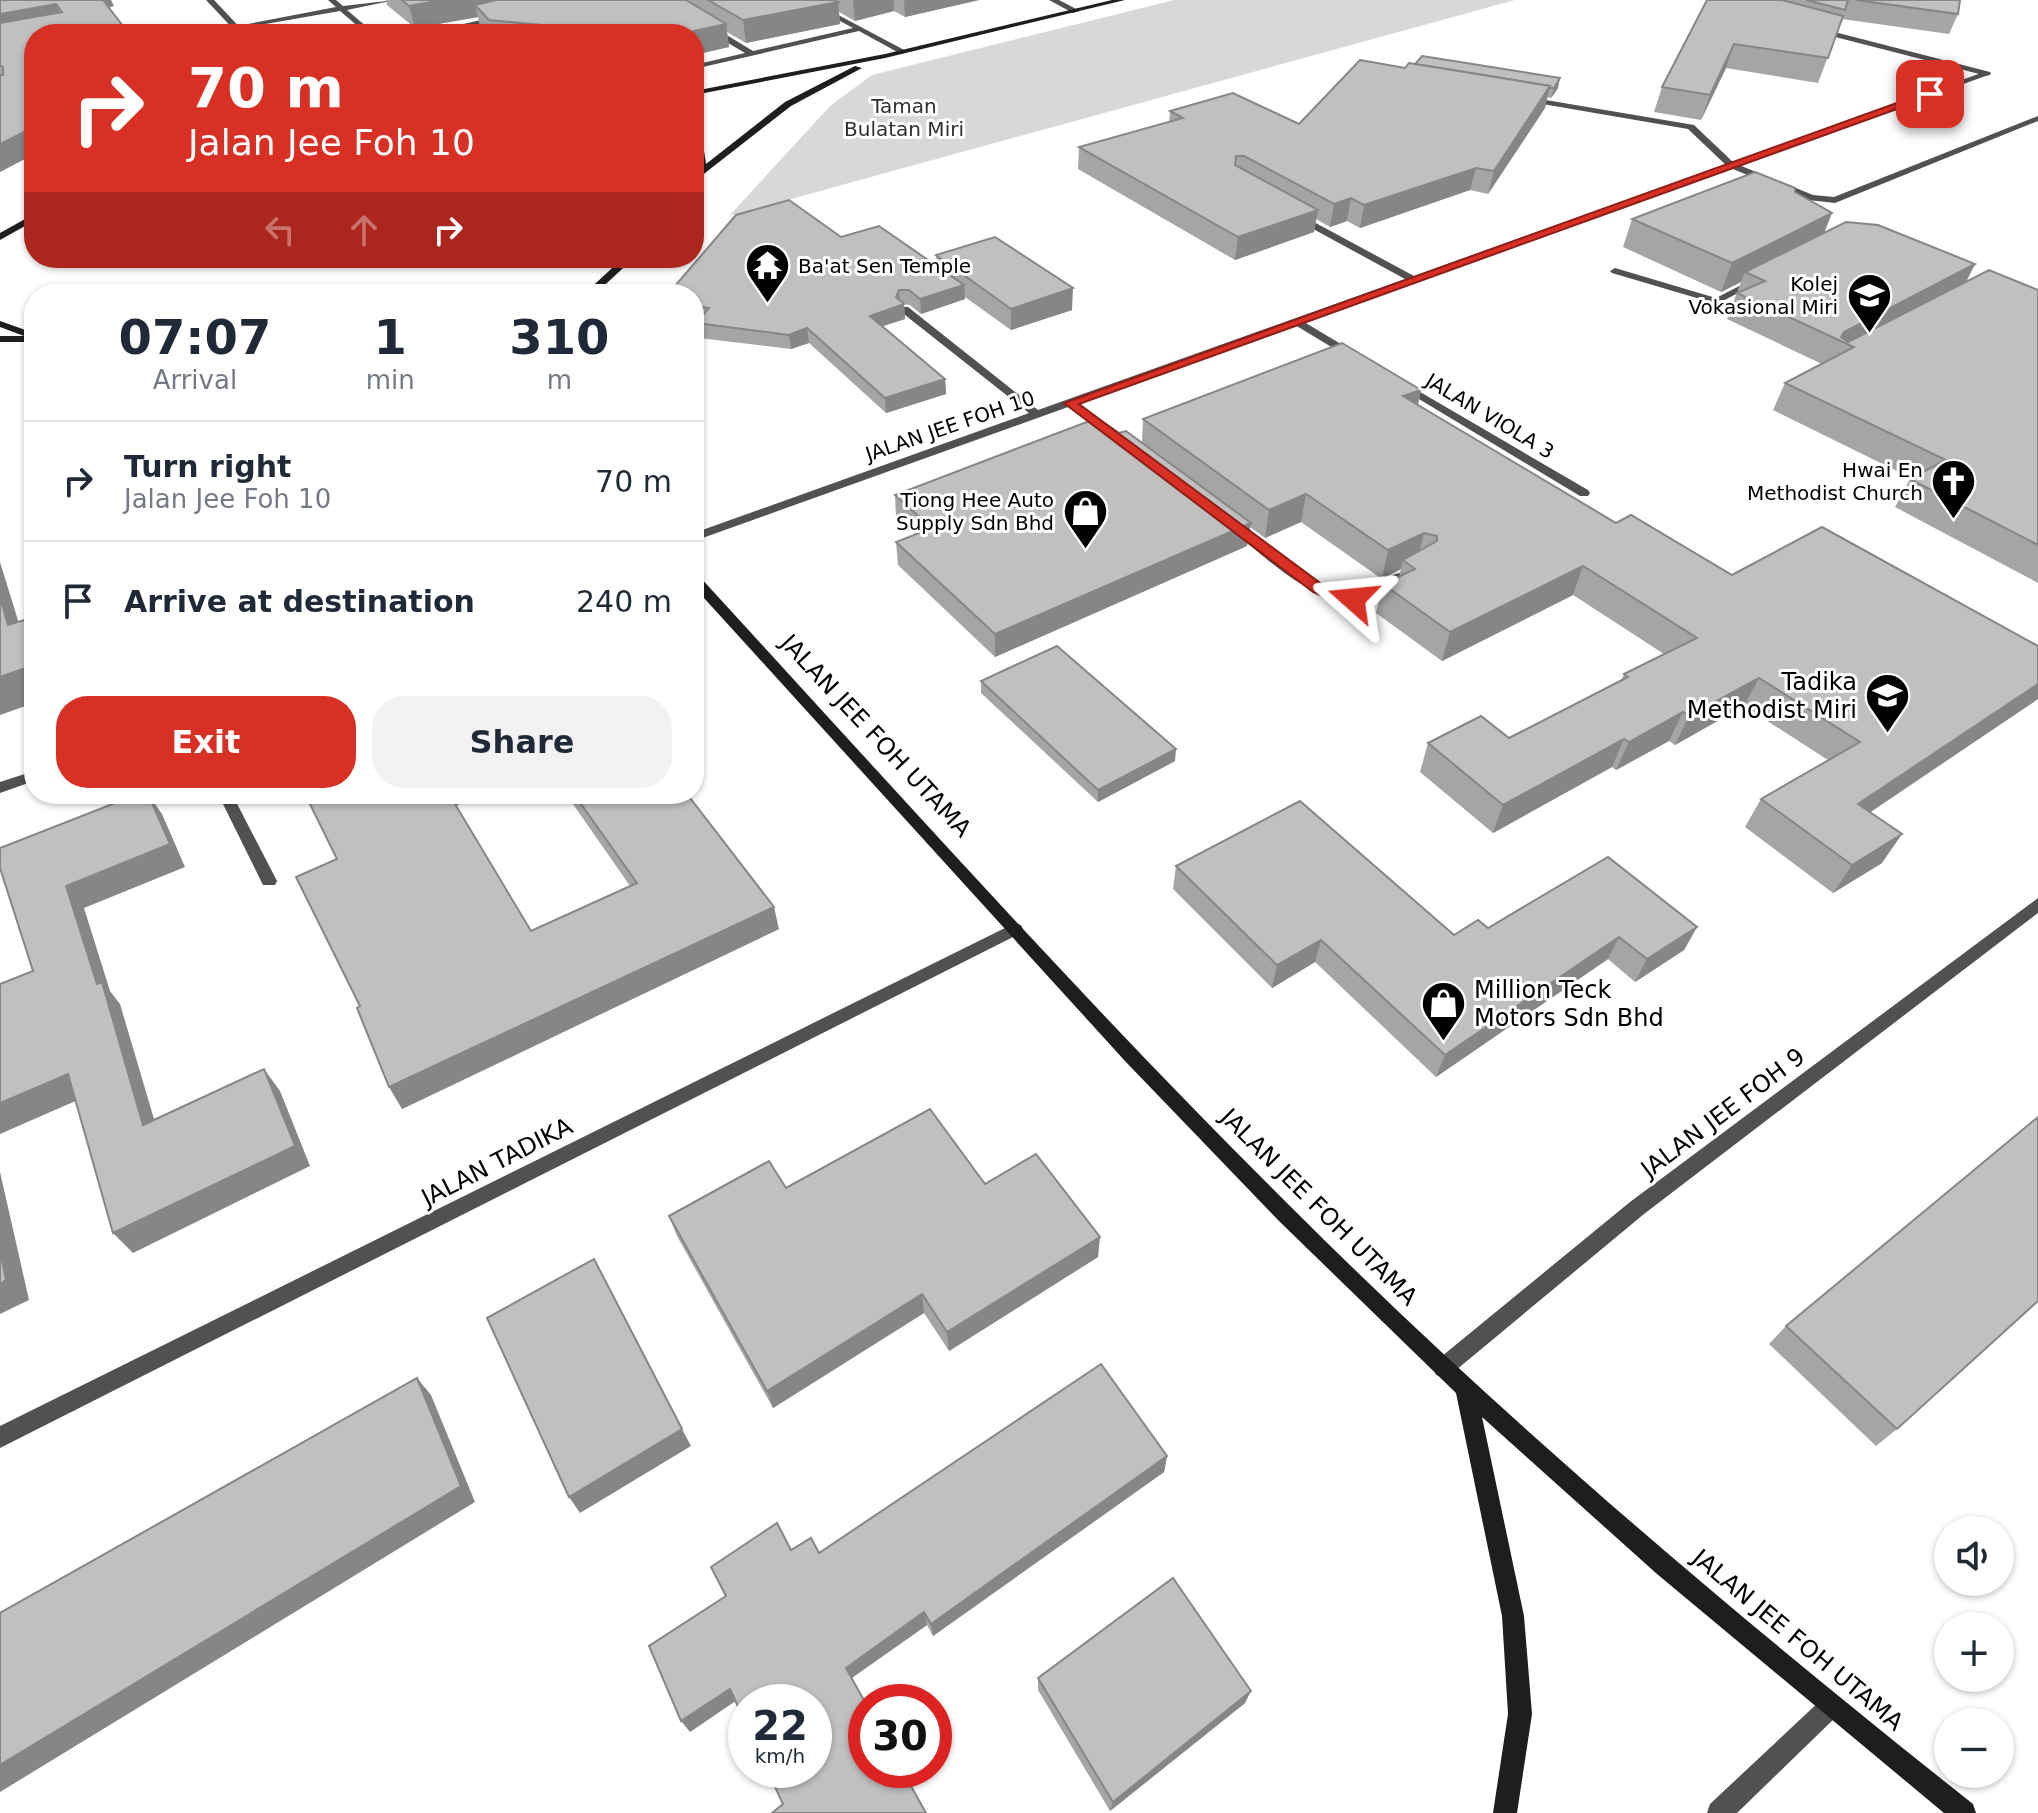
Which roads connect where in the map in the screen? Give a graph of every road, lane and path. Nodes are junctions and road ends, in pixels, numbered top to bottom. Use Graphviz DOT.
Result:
graph roads {
  1 [pos="210,0"];
  2 [pos="332,0"];
  3 [pos="391,0"];
  4 [pos="805,0"];
  5 [pos="1053,0"];
  6 [pos="1121,0"];
  7 [pos="343,10"];
  8 [pos="1076,11"];
  9 [pos="513,15"];
  10 [pos="233,24"];
  11 [pos="270,24"];
  12 [pos="359,24"];
  13 [pos="470,24"];
  14 [pos="704,25"];
  15 [pos="1804,26"];
  16 [pos="859,29"];
  17 [pos="904,52"];
  18 [pos="752,54"];
  19 [pos="885,56"];
  20 [pos="704,65"];
  21 [pos="704,91"];
  22 [pos="1515,97"];
  23 [pos="2038,118"];
  24 [pos="1731,165"];
  25 [pos="704,169"];
  26 [pos="1811,198"];
  27 [pos="1801,208"];
  28 [pos="1290,213"];
  29 [pos="24,223"];
  30 [pos="0,237"];
  31 [pos="618,268"];
  32 [pos="1615,271"];
  33 [pos="1769,274"];
  34 [pos="1411,278"];
  35 [pos="601,284"];
  36 [pos="904,309"];
  37 [pos="1295,321"];
  38 [pos="0,324"];
  39 [pos="24,333"];
  40 [pos="24,338"];
  41 [pos="0,339"];
  42 [pos="1361,360"];
  43 [pos="1387,376"];
  44 [pos="1070,403"];
  45 [pos="1038,415"];
  46 [pos="1120,440"];
  47 [pos="1584,493"];
  48 [pos="1219,514"];
  49 [pos="704,533"];
  50 [pos="1408,574"];
  51 [pos="704,590"];
  52 [pos="24,780"];
  53 [pos="0,788"];
  54 [pos="230,804"];
  55 [pos="269,881"];
  56 [pos="2038,904"];
  57 [pos="1015,929"];
  58 [pos="1443,1368"];
  59 [pos="1466,1390"];
  60 [pos="0,1437"];
  61 [pos="1830,1707"];
  62 [pos="1505,1813"];
  63 [pos="1719,1813"];
  64 [pos="1964,1813"];
  1 -- 10 [label="street"];
  2 -- 7 [label="street"];
  3 -- 7 [label="street"];
  4 -- 16 [label="street"];
  5 -- 8 [label="street"];
  6 -- 8 [label="street"];
  7 -- 11 [label="street"];
  7 -- 12 [label="street"];
  8 -- 17 [label="street"];
  9 -- 13 [label="street"];
  14 -- 18 [label="street"];
  15 -- 24 [label="street, JALAN JEE FOH 10"];
  16 -- 17 [label="street"];
  16 -- 18 [label="street"];
  17 -- 19 [label="street"];
  18 -- 20 [label="street"];
  19 -- 21 [label="street"];
  19 -- 25 [label="street"];
  22 -- 24 [label="street"];
  23 -- 26 [label="street"];
  24 -- 26 [label="street"];
  24 -- 34 [label="street, JALAN JEE FOH 10"];
  26 -- 27 [label="street"];
  28 -- 34 [label="street"];
  29 -- 30 [label="street"];
  31 -- 35 [label="street"];
  32 -- 33 [label="street"];
  34 -- 37 [label="street, JALAN JEE FOH 10"];
  36 -- 45 [label="street"];
  37 -- 42 [label="street"];
  37 -- 44 [label="street, JALAN JEE FOH 10"];
  38 -- 39 [label="street"];
  40 -- 41 [label="street"];
  43 -- 47 [label="street, JALAN VIOLA 3"];
  44 -- 45 [label="street, JALAN JEE FOH 10"];
  44 -- 46 [label="street"];
  45 -- 49 [label="street, JALAN JEE FOH 10"];
  48 -- 50 [label="street"];
  51 -- 57 [label="street, JALAN JEE FOH UTAMA"];
  52 -- 53 [label="street"];
  54 -- 55 [label="street"];
  56 -- 58 [label="street, JALAN JEE FOH 9"];
  57 -- 58 [label="street, JALAN JEE FOH UTAMA"];
  57 -- 60 [label="street, JALAN TADIKA"];
  58 -- 59 [label="street, JALAN JEE FOH UTAMA"];
  59 -- 61 [label="street, JALAN JEE FOH UTAMA"];
  59 -- 62 [label="street"];
  61 -- 63 [label="street"];
  61 -- 64 [label="street, JALAN JEE FOH UTAMA"];
}
